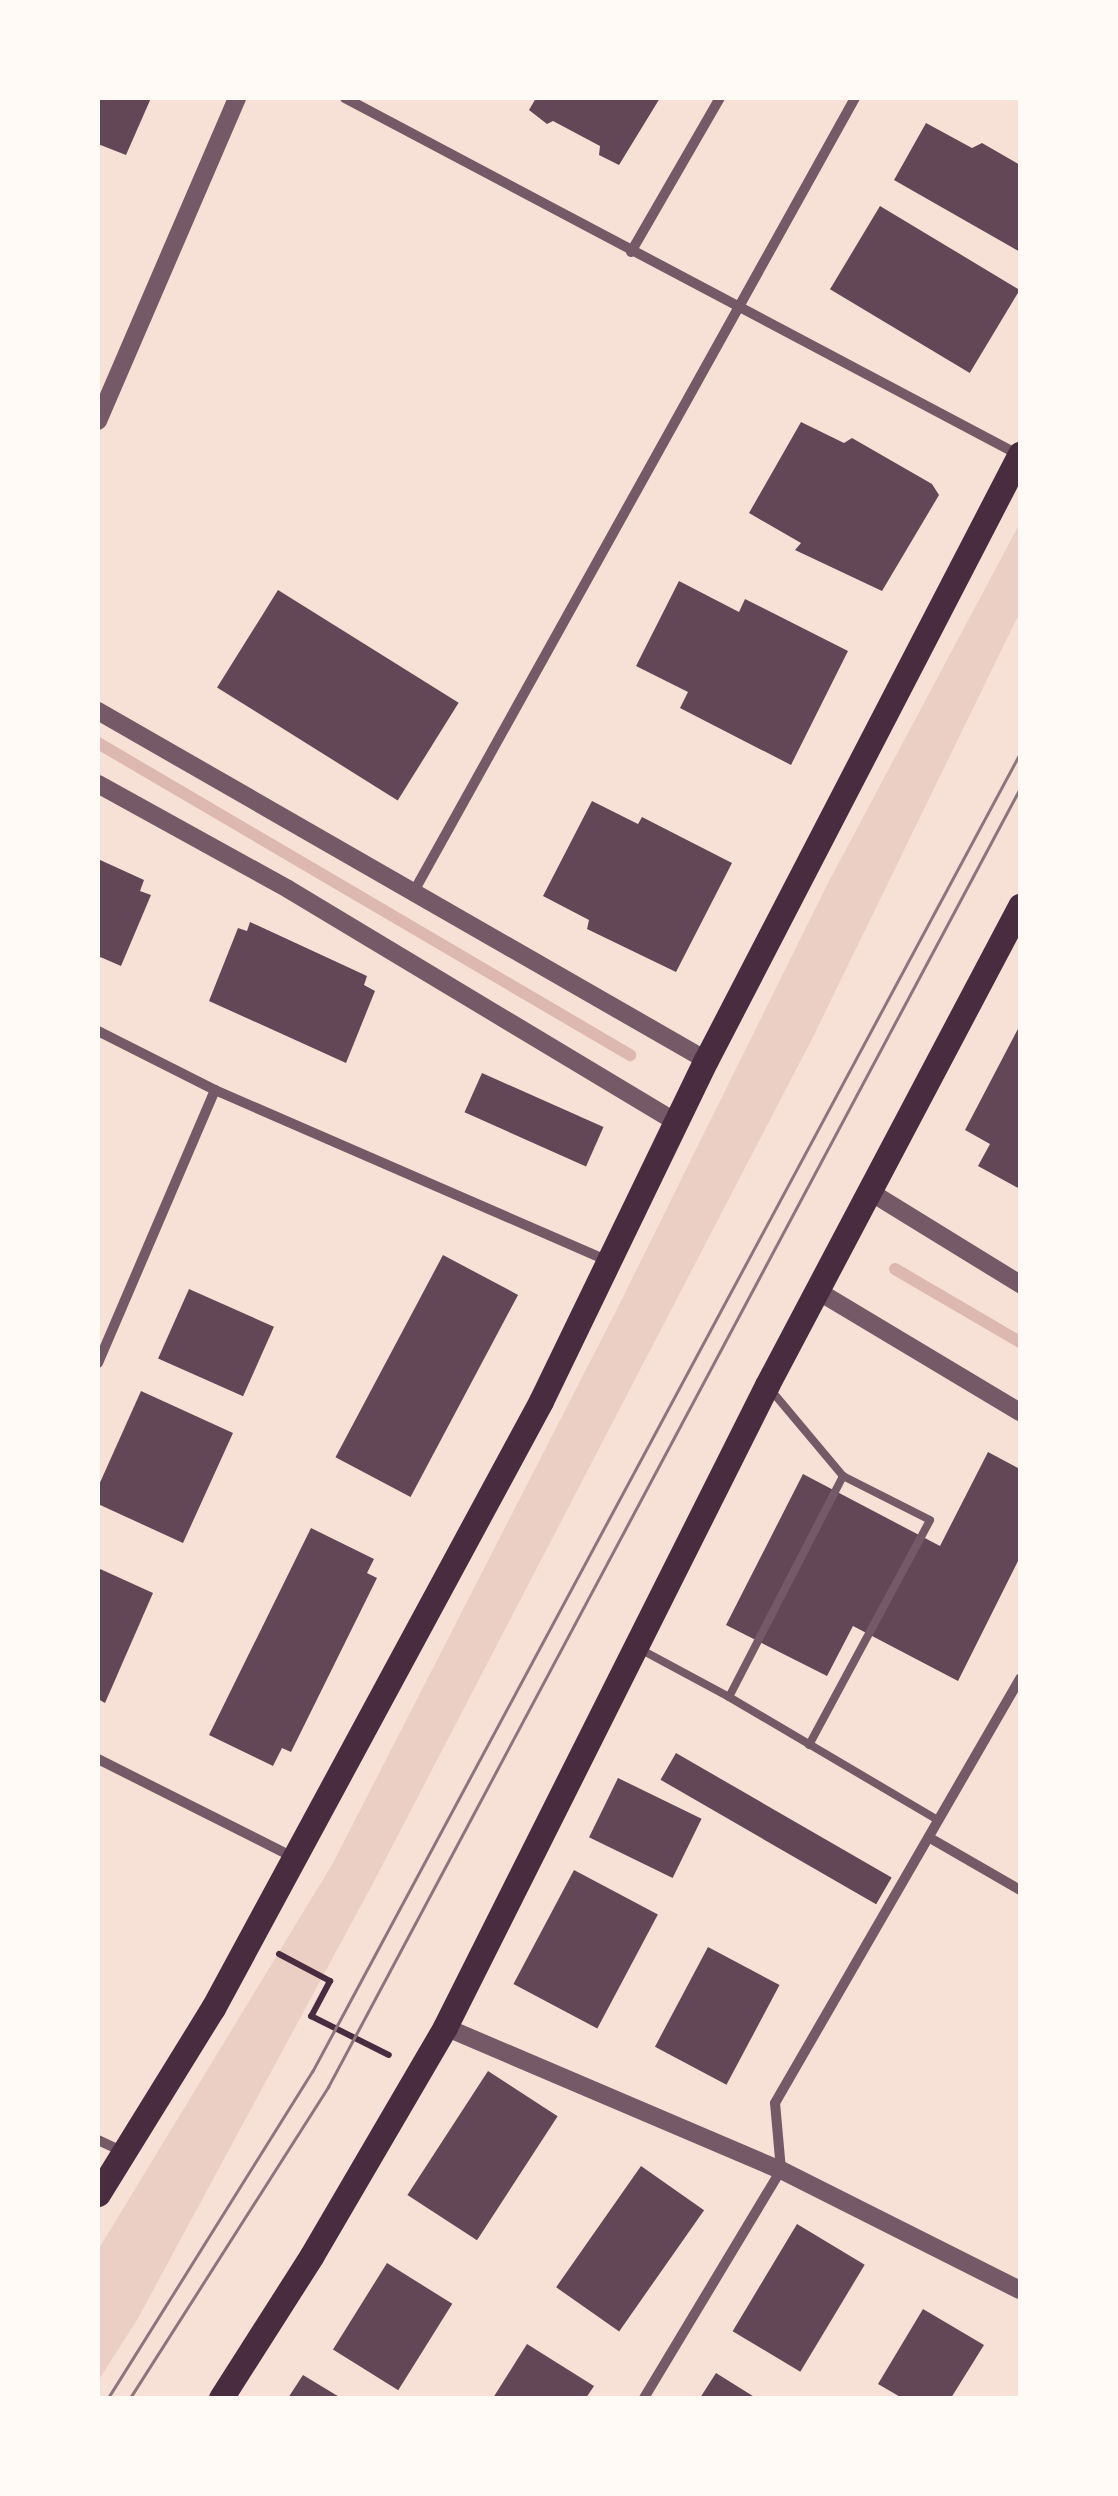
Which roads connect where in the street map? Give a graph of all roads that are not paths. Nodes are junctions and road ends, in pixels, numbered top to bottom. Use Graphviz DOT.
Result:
graph roads {
  1 [pos="237,98"];
  2 [pos="345,98"];
  3 [pos="720,98"];
  4 [pos="855,98"];
  5 [pos="632,252"];
  6 [pos="736,304"];
  7 [pos="98,421"];
  8 [pos="1020,455"];
  9 [pos="98,711"];
  10 [pos="98,784"];
  11 [pos="413,893"];
  12 [pos="1020,906"];
  13 [pos="98,1031"];
  14 [pos="706,1060"];
  15 [pos="215,1090"];
  16 [pos="676,1122"];
  17 [pos="872,1193"];
  18 [pos="607,1261"];
  19 [pos="1020,1284"];
  20 [pos="816,1290"];
  21 [pos="98,1364"];
  22 [pos="767,1385"];
  23 [pos="1020,1412"];
  24 [pos="842,1476"];
  25 [pos="634,1646"];
  26 [pos="1020,1678"];
  27 [pos="730,1697"];
  28 [pos="810,1745"];
  29 [pos="98,1758"];
  30 [pos="938,1820"];
  31 [pos="930,1838"];
  32 [pos="296,1858"];
  33 [pos="1020,1890"];
  34 [pos="445,2027"];
  35 [pos="98,2140"];
  36 [pos="123,2152"];
  37 [pos="781,2170"];
  38 [pos="98,2194"];
  39 [pos="1020,2290"];
  40 [pos="220,2398"];
  41 [pos="644,2398"];
  1 -- 7 [label="street"];
  2 -- 5 [label="street"];
  3 -- 5 [label="street"];
  4 -- 6 [label="street"];
  5 -- 6 [label="street"];
  6 -- 8 [label="street"];
  6 -- 11 [label="street"];
  8 -- 14 [label="main road"];
  9 -- 11 [label="street"];
  10 -- 16 [label="street"];
  11 -- 14 [label="street"];
  12 -- 17 [label="main road"];
  13 -- 15 [label="street"];
  14 -- 16 [label="main road"];
  15 -- 18 [label="street"];
  15 -- 21 [label="street"];
  16 -- 18 [label="main road"];
  17 -- 19 [label="street"];
  17 -- 20 [label="main road"];
  18 -- 32 [label="main road"];
  20 -- 22 [label="main road"];
  20 -- 23 [label="street"];
  22 -- 24 [label="lane"];
  22 -- 25 [label="main road"];
  24 -- 27 [label="lane"];
  24 -- 28 [label="lane"];
  25 -- 27 [label="lane"];
  25 -- 34 [label="main road"];
  26 -- 30 [label="street"];
  27 -- 28 [label="lane"];
  28 -- 30 [label="lane"];
  29 -- 32 [label="street"];
  30 -- 31 [label="street"];
  31 -- 33 [label="street"];
  31 -- 37 [label="street"];
  32 -- 36 [label="main road"];
  34 -- 37 [label="street"];
  34 -- 40 [label="main road"];
  35 -- 36 [label="street"];
  36 -- 38 [label="main road"];
  37 -- 39 [label="street"];
  37 -- 41 [label="street"];
}
